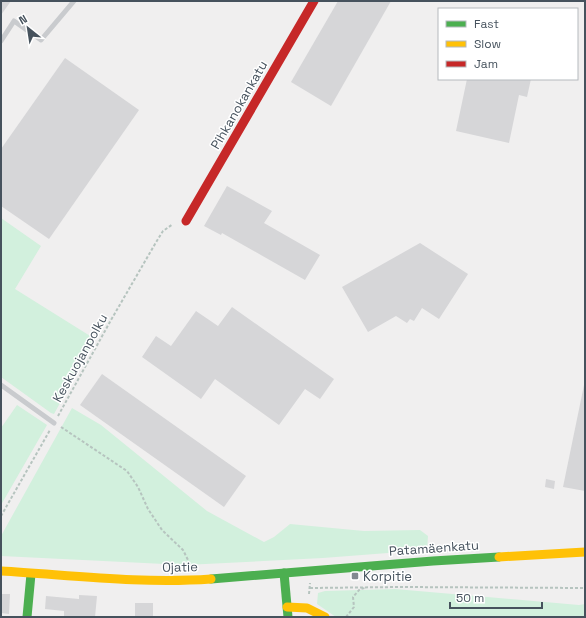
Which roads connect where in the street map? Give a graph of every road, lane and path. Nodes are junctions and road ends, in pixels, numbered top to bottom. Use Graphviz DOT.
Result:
graph roads {
  1 [pos="74,1"];
  2 [pos="314,1"];
  3 [pos="1,41"];
  4 [pos="186,221"];
  5 [pos="1,385"];
  6 [pos="54,423"];
  7 [pos="1,516"];
  8 [pos="585,552"];
  9 [pos="191,571"];
  10 [pos="310,571"];
  11 [pos="1,572"];
  12 [pos="284,573"];
  13 [pos="31,574"];
  14 [pos="374,587"];
  15 [pos="310,588"];
  16 [pos="585,588"];
  17 [pos="287,607"];
  18 [pos="307,608"];
  19 [pos="27,617"];
  20 [pos="288,617"];
  21 [pos="324,617"];
  22 [pos="346,617"];
  1 -- 3 [label="lane"];
  2 -- 4 [label="street, Pihkanokankatu"];
  4 -- 6 [label="path, Keskuojanpolku"];
  5 -- 6 [label="lane"];
  6 -- 7 [label="path, Keskuojanpolku"];
  6 -- 9 [label="path"];
  8 -- 10 [label="street, Patamäenkatu"];
  10 -- 12 [label="street, Patamäenkatu"];
  10 -- 15 [label="path"];
  11 -- 13 [label="street, Ojatie"];
  12 -- 13 [label="street, Ojatie"];
  12 -- 17 [label="street"];
  13 -- 19 [label="street"];
  14 -- 15 [label="path"];
  14 -- 16 [label="path"];
  14 -- 22 [label="path"];
  15 -- 18 [label="path"];
  17 -- 18 [label="street"];
  17 -- 20 [label="street"];
  18 -- 21 [label="street"];
}
